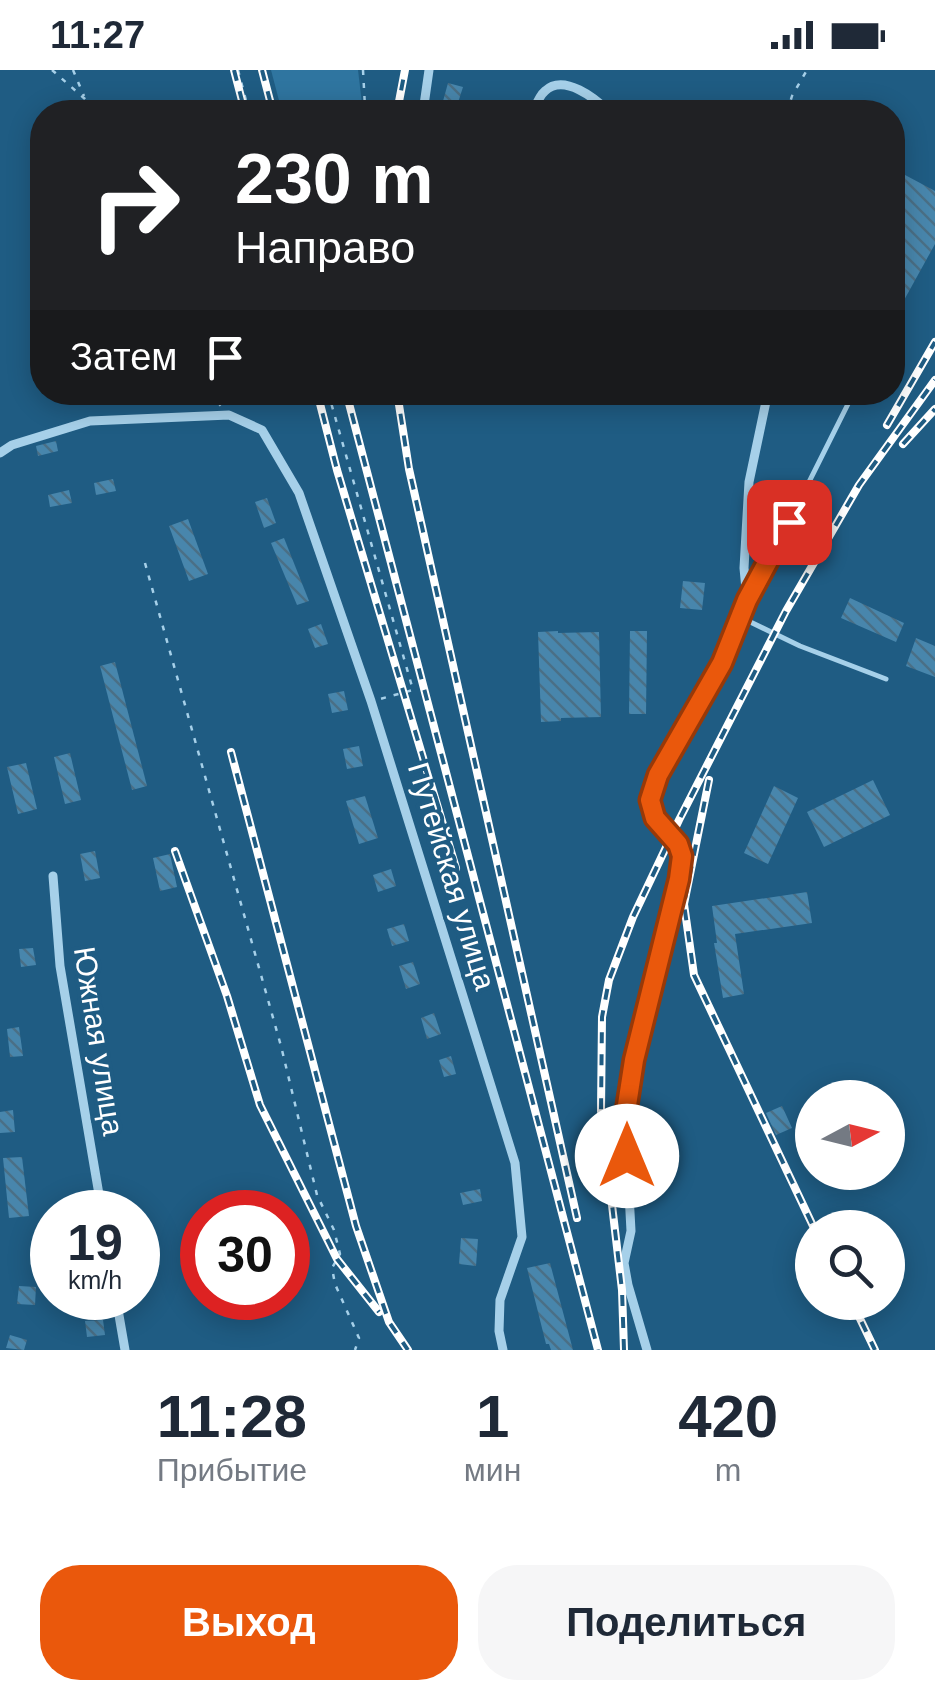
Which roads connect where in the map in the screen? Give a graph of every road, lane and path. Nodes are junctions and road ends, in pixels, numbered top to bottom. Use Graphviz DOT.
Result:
graph roads {
  1 [pos="52,70"];
  2 [pos="73,70"];
  3 [pos="238,70"];
  4 [pos="363,70"];
  5 [pos="429,70"];
  6 [pos="807,70"];
  7 [pos="86,99"];
  8 [pos="246,100"];
  9 [pos="365,100"];
  10 [pos="425,100"];
  11 [pos="539,100"];
  12 [pos="596,100"];
  13 [pos="791,100"];
  14 [pos="220,405"];
  15 [pos="332,405"];
  16 [pos="765,405"];
  17 [pos="848,405"];
  18 [pos="228,415"];
  19 [pos="0,454"];
  20 [pos="144,563"];
  21 [pos="747,600"];
  22 [pos="740,618"];
  23 [pos="886,679"];
  24 [pos="371,701"];
  25 [pos="53,876"];
  26 [pos="98,1190"];
  27 [pos="120,1320"];
  28 [pos="126,1350"];
  29 [pos="355,1350"];
  30 [pos="503,1350"];
  31 [pos="648,1350"];
  1 -- 7 [label="path"];
  2 -- 7 [label="path"];
  3 -- 8 [label="path"];
  4 -- 9 [label="path"];
  5 -- 10 [label="street"];
  6 -- 13 [label="path"];
  11 -- 12 [label="street"];
  14 -- 18 [label="path"];
  15 -- 24 [label="path"];
  16 -- 21 [label="street"];
  17 -- 21 [label="lane"];
  18 -- 19 [label="street"];
  18 -- 24 [label="street, Путейская улица"];
  20 -- 29 [label="path"];
  21 -- 22 [label="street"];
  22 -- 23 [label="lane"];
  22 -- 31 [label="street"];
  24 -- 30 [label="street, Путейская улица"];
  25 -- 26 [label="street, Южная улица"];
  27 -- 28 [label="street"];
}
